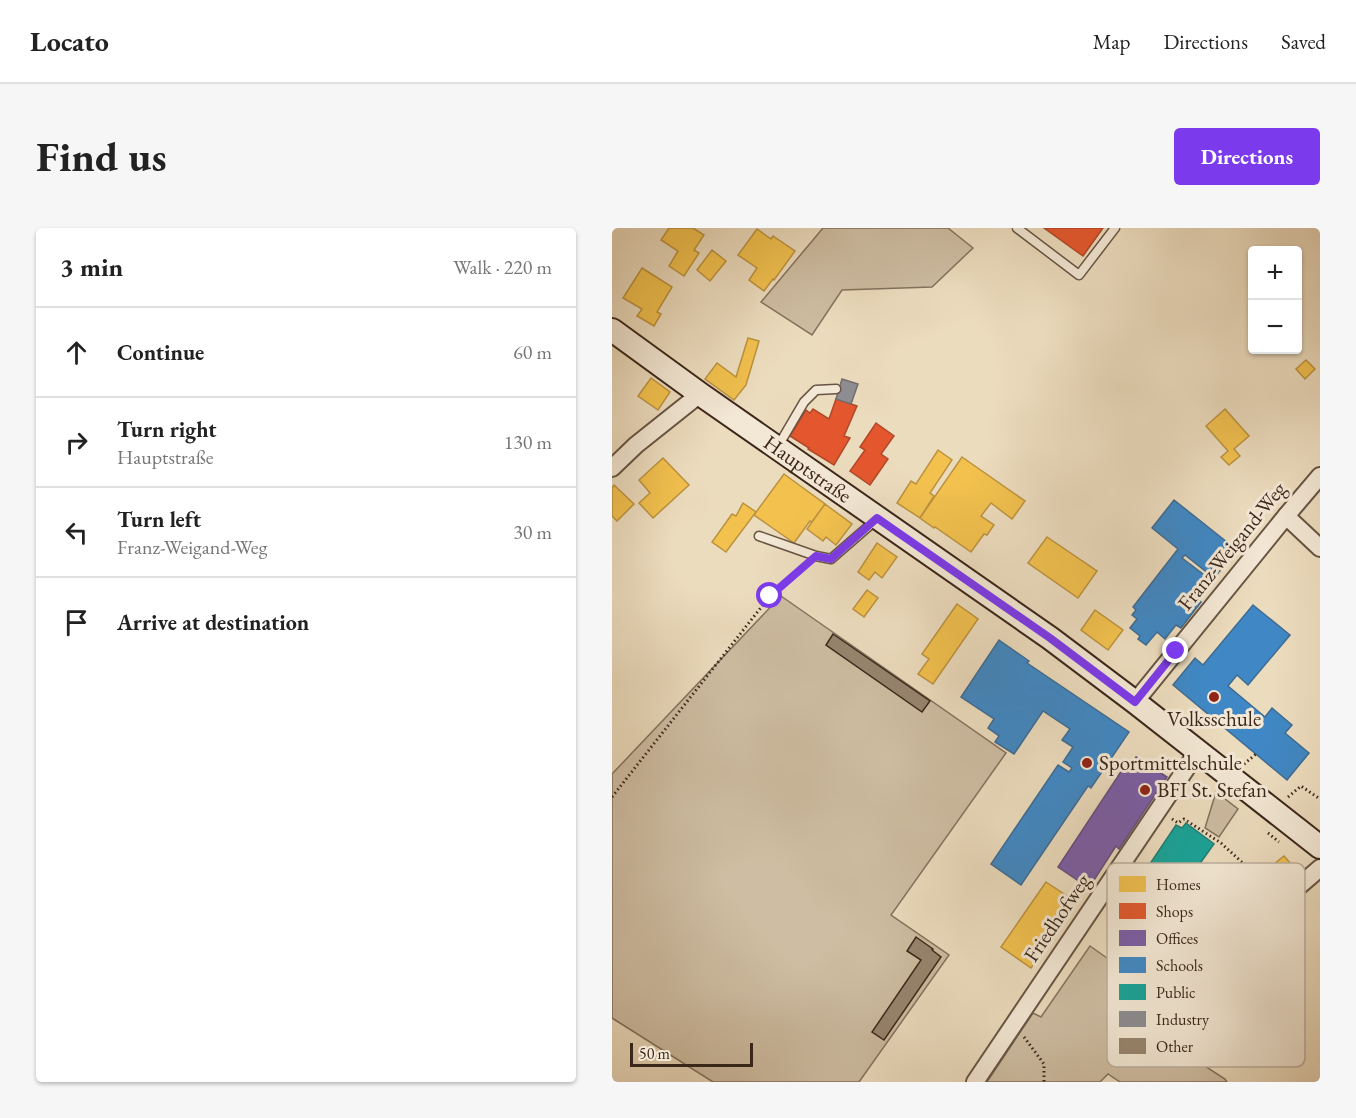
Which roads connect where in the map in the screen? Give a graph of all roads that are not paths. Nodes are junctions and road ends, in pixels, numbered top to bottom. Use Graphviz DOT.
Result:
graph roads {
  1 [pos="1017,228"];
  2 [pos="1115,228"];
  3 [pos="612,330"];
  4 [pos="836,389"];
  5 [pos="700,394"];
  6 [pos="777,448"];
  7 [pos="612,468"];
  8 [pos="1320,476"];
  9 [pos="1286,516"];
  10 [pos="877,518"];
  11 [pos="759,537"];
  12 [pos="1320,548"];
  13 [pos="1135,702"];
  14 [pos="1198,750"];
  15 [pos="1320,847"];
  16 [pos="1122,863"];
  17 [pos="1320,868"];
  18 [pos="1305,881"];
  19 [pos="1107,886"];
  20 [pos="975,1082"];
  1 -- 2 [label="lane"];
  3 -- 5 [label="main road, Hauptstraße"];
  4 -- 6 [label="lane"];
  5 -- 6 [label="main road, Hauptstraße"];
  5 -- 7 [label="street"];
  6 -- 10 [label="main road, Hauptstraße"];
  8 -- 9 [label="street, Franz-Weigand-Weg"];
  9 -- 12 [label="street"];
  9 -- 13 [label="street, Franz-Weigand-Weg"];
  10 -- 11 [label="lane"];
  10 -- 13 [label="main road, Hauptstraße"];
  13 -- 14 [label="main road, Hauptstraße"];
  14 -- 15 [label="main road, Hauptstraße"];
  14 -- 16 [label="street, Friedhofweg"];
  17 -- 18 [label="street"];
  19 -- 20 [label="street, Friedhofweg"];
}
